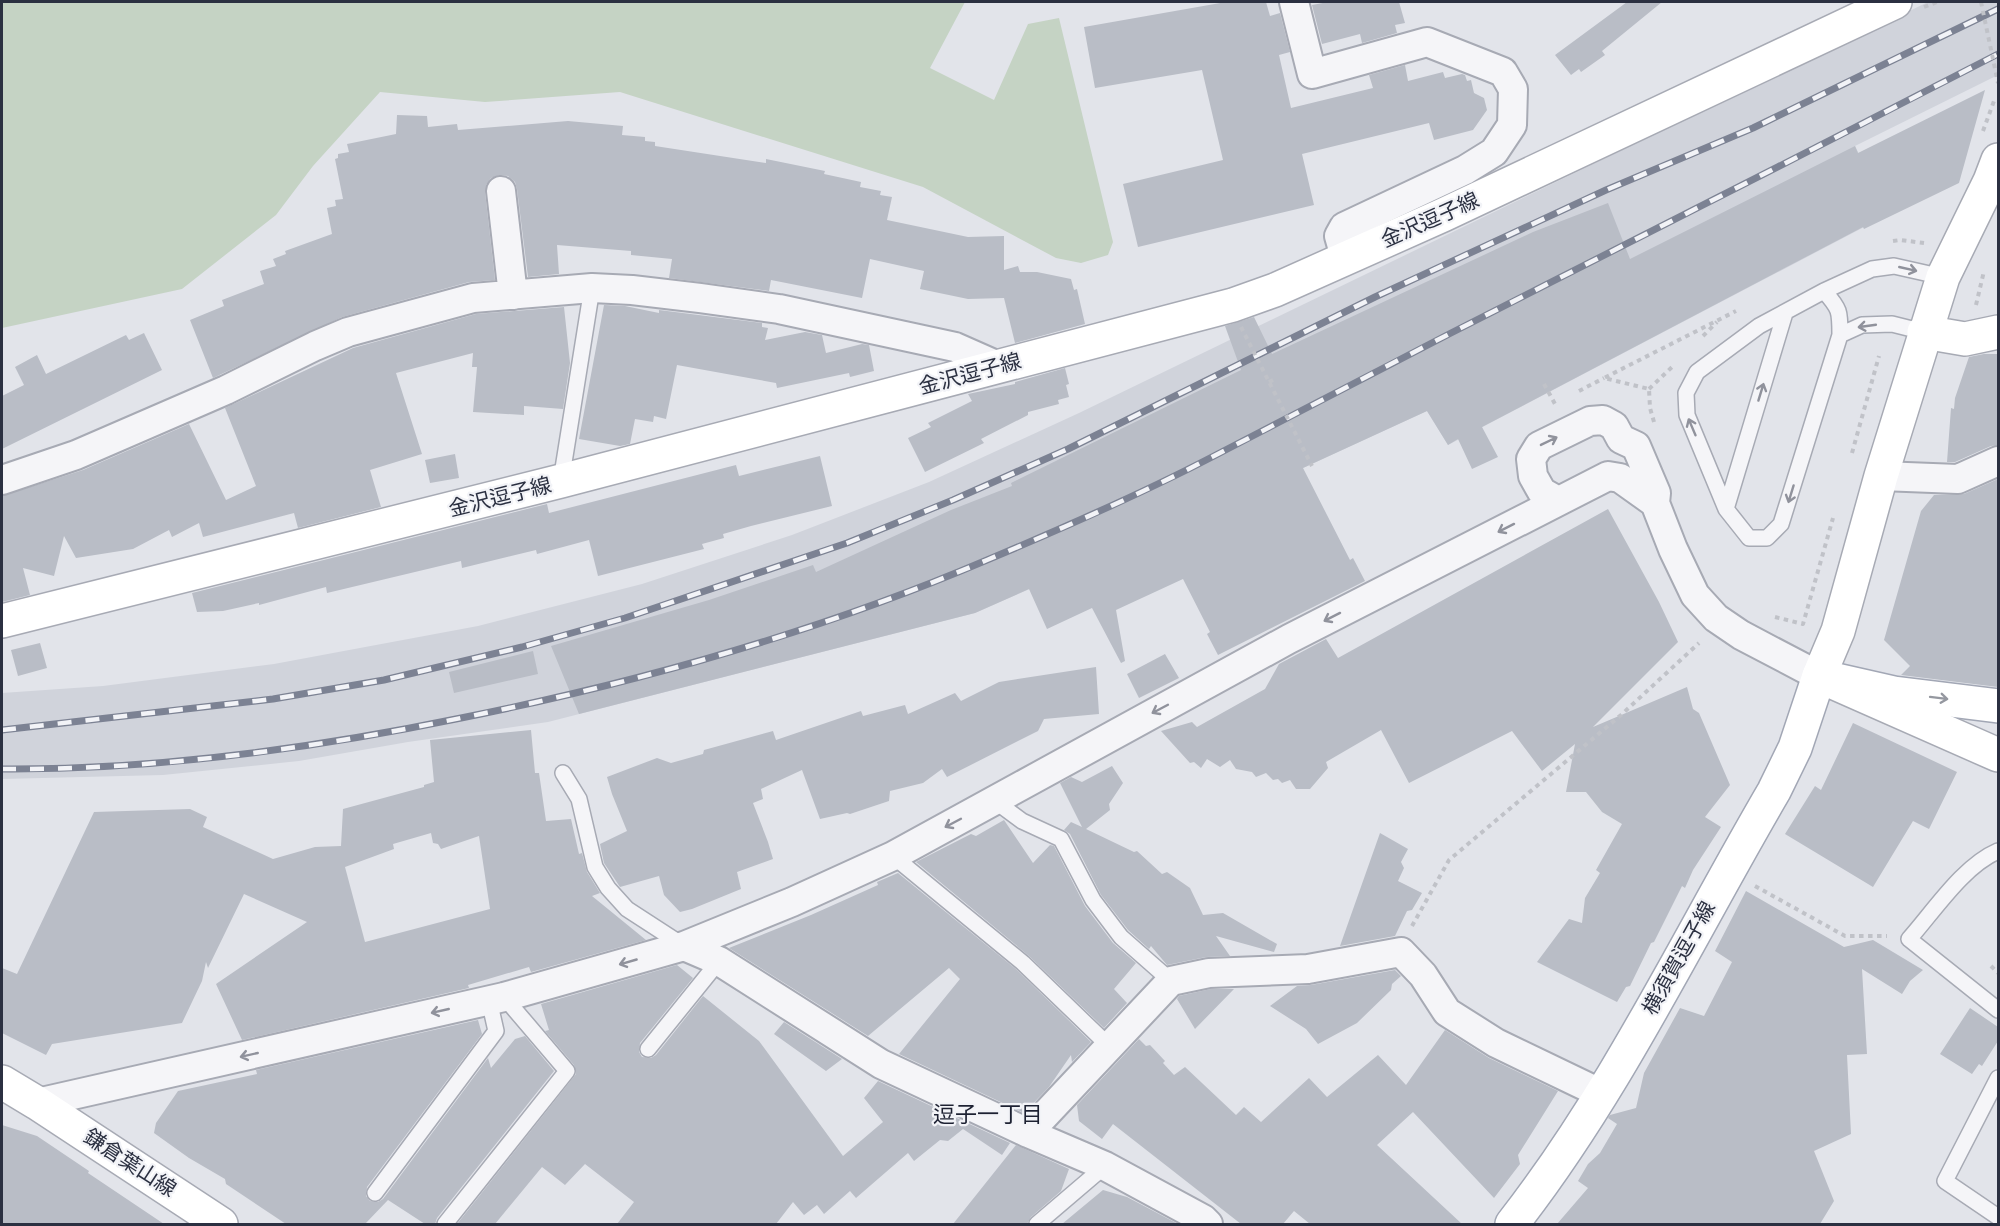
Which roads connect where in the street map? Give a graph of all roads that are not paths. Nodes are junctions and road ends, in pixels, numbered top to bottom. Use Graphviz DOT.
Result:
graph roads {
  1 [pos="1294,2"];
  2 [pos="1895,2"];
  3 [pos="1992,164"];
  4 [pos="501,191"];
  5 [pos="1346,257"];
  6 [pos="1943,277"];
  7 [pos="592,288"];
  8 [pos="1824,291"];
  9 [pos="513,295"];
  10 [pos="1785,313"];
  11 [pos="1924,332"];
  12 [pos="1998,332"];
  13 [pos="1840,335"];
  14 [pos="998,366"];
  15 [pos="1620,439"];
  16 [pos="1998,460"];
  17 [pos="1608,476"];
  18 [pos="1881,476"];
  19 [pos="2,480"];
  20 [pos="561,481"];
  21 [pos="1558,501"];
  22 [pos="1655,503"];
  23 [pos="1726,508"];
  24 [pos="2,621"];
  25 [pos="1819,676"];
  26 [pos="1998,706"];
  27 [pos="1998,755"];
  28 [pos="563,772"];
  29 [pos="995,801"];
  30 [pos="1998,851"];
  31 [pos="892,856"];
  32 [pos="684,946"];
  33 [pos="719,961"];
  34 [pos="1171,981"];
  35 [pos="496,998"];
  36 [pos="1998,1010"];
  37 [pos="1109,1046"];
  38 [pos="648,1049"];
  39 [pos="1998,1078"];
  40 [pos="2,1082"];
  41 [pos="1602,1094"];
  42 [pos="37,1103"];
  43 [pos="2,1110"];
  44 [pos="1028,1133"];
  45 [pos="1105,1166"];
  46 [pos="375,1193"];
  47 [pos="1998,1217"];
  48 [pos="221,1224"];
  49 [pos="445,1224"];
  50 [pos="1037,1224"];
  51 [pos="1208,1224"];
  52 [pos="1512,1224"];
  1 -- 5 [label="street"];
  2 -- 5 [label="main road, 金沢逗子線"];
  3 -- 6 [label="main road, 横須賀逗子線"];
  4 -- 9 [label="street"];
  5 -- 14 [label="main road, 金沢逗子線"];
  8 -- 6 [label="lane, one-way"];
  6 -- 11 [label="main road, 横須賀逗子線"];
  7 -- 9 [label="street"];
  7 -- 14 [label="street"];
  7 -- 20 [label="lane"];
  8 -- 10 [label="lane"];
  8 -- 13 [label="lane"];
  9 -- 19 [label="street"];
  23 -- 10 [label="lane, one-way"];
  23 -- 10 [label="lane, one-way"];
  11 -- 12 [label="main road"];
  11 -- 13 [label="lane, one-way"];
  11 -- 18 [label="main road, 横須賀逗子線"];
  13 -- 23 [label="lane, one-way"];
  14 -- 20 [label="main road, 金沢逗子線"];
  15 -- 17 [label="street"];
  21 -- 15 [label="street, one-way"];
  15 -- 22 [label="street"];
  16 -- 18 [label="street"];
  17 -- 21 [label="street"];
  17 -- 22 [label="street"];
  18 -- 25 [label="main road, 横須賀逗子線"];
  20 -- 24 [label="main road, 金沢逗子線"];
  21 -- 29 [label="street, one-way"];
  22 -- 25 [label="street"];
  25 -- 26 [label="main road, one-way"];
  25 -- 27 [label="main road"];
  25 -- 41 [label="main road, 横須賀逗子線"];
  28 -- 32 [label="lane"];
  29 -- 31 [label="street, one-way"];
  29 -- 34 [label="lane"];
  30 -- 36 [label="lane"];
  31 -- 32 [label="street"];
  31 -- 37 [label="lane"];
  32 -- 33 [label="street"];
  32 -- 35 [label="street, one-way"];
  33 -- 38 [label="lane"];
  33 -- 44 [label="street"];
  34 -- 37 [label="street"];
  34 -- 41 [label="street"];
  35 -- 42 [label="street, one-way"];
  35 -- 46 [label="lane"];
  35 -- 49 [label="lane"];
  37 -- 44 [label="street"];
  39 -- 47 [label="lane"];
  40 -- 42 [label="main road, 鎌倉葉山線"];
  41 -- 52 [label="main road, 横須賀逗子線"];
  42 -- 43 [label="main road"];
  42 -- 48 [label="main road, 鎌倉葉山線"];
  44 -- 45 [label="street"];
  45 -- 50 [label="lane"];
  45 -- 51 [label="street"];
}
